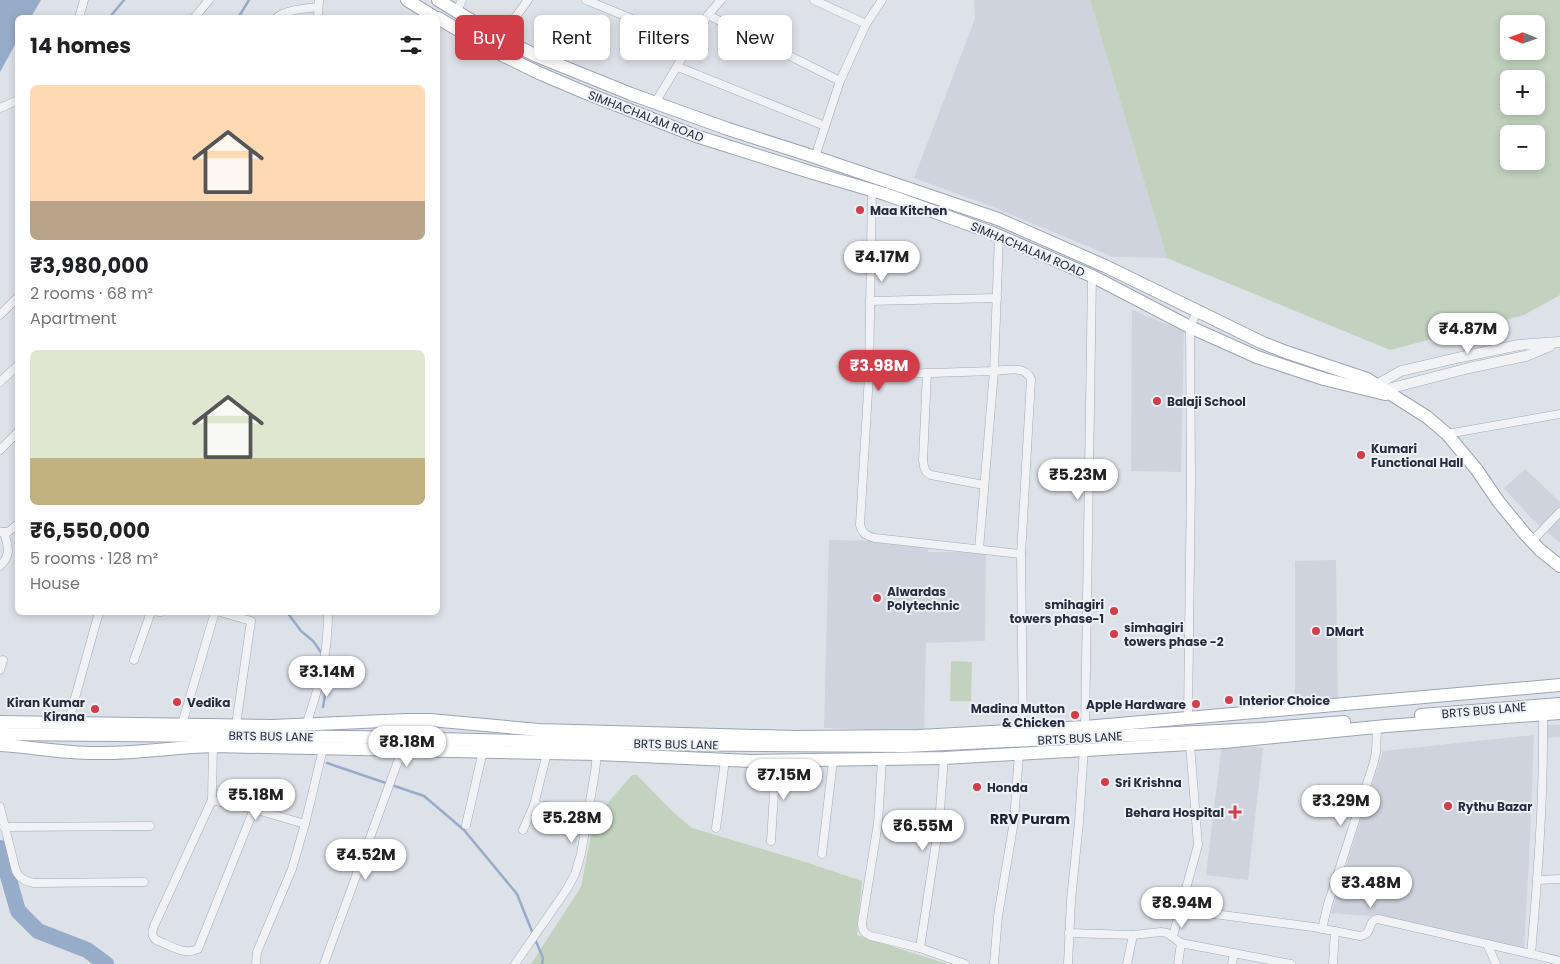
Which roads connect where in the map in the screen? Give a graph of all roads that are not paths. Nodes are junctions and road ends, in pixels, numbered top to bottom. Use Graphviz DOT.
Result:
graph roads {
  1 [pos="84,0"];
  2 [pos="209,0"];
  3 [pos="407,0"];
  4 [pos="438,0"];
  5 [pos="528,0"];
  6 [pos="586,0"];
  7 [pos="721,0"];
  8 [pos="814,0"];
  9 [pos="882,0"];
  10 [pos="318,3"];
  11 [pos="460,6"];
  12 [pos="80,15"];
  13 [pos="196,15"];
  14 [pos="283,15"];
  15 [pos="432,15"];
  16 [pos="471,15"];
  17 [pos="517,15"];
  18 [pos="623,15"];
  19 [pos="708,15"];
  20 [pos="440,20"];
  21 [pos="866,24"];
  22 [pos="455,28"];
  23 [pos="524,49"];
  24 [pos="512,60"];
  25 [pos="682,60"];
  26 [pos="678,67"];
  27 [pos="840,81"];
  28 [pos="15,101"];
  29 [pos="655,103"];
  30 [pos="0,108"];
  31 [pos="824,126"];
  32 [pos="815,157"];
  33 [pos="810,172"];
  34 [pos="872,190"];
  35 [pos="998,219"];
  36 [pos="995,234"];
  37 [pos="1092,276"];
  38 [pos="996,298"];
  39 [pos="15,300"];
  40 [pos="870,300"];
  41 [pos="1198,311"];
  42 [pos="1,313"];
  43 [pos="1190,327"];
  44 [pos="1560,341"];
  45 [pos="15,368"];
  46 [pos="994,371"];
  47 [pos="927,373"];
  48 [pos="869,375"];
  49 [pos="0,382"];
  50 [pos="1385,390"];
  51 [pos="1560,414"];
  52 [pos="1447,434"];
  53 [pos="15,435"];
  54 [pos="0,450"];
  55 [pos="984,485"];
  56 [pos="1560,512"];
  57 [pos="15,526"];
  58 [pos="2,532"];
  59 [pos="1532,541"];
  60 [pos="979,549"];
  61 [pos="1021,554"];
  62 [pos="0,566"];
  63 [pos="1560,566"];
  64 [pos="98,615"];
  65 [pos="149,615"];
  66 [pos="214,615"];
  67 [pos="230,615"];
  68 [pos="328,615"];
  69 [pos="3,660"];
  70 [pos="134,660"];
  71 [pos="0,670"];
  72 [pos="1560,685"];
  73 [pos="1560,704"];
  74 [pos="1560,713"];
  75 [pos="1543,715"];
  76 [pos="1188,717"];
  77 [pos="0,722"];
  78 [pos="68,723"];
  79 [pos="182,724"];
  80 [pos="306,724"];
  81 [pos="236,725"];
  82 [pos="1377,727"];
  83 [pos="1023,731"];
  84 [pos="0,734"];
  85 [pos="1085,738"];
  86 [pos="1190,744"];
  87 [pos="0,745"];
  88 [pos="213,746"];
  89 [pos="323,748"];
  90 [pos="402,750"];
  91 [pos="484,751"];
  92 [pos="547,753"];
  93 [pos="597,754"];
  94 [pos="1018,754"];
  95 [pos="944,758"];
  96 [pos="725,760"];
  97 [pos="833,760"];
  98 [pos="882,760"];
  99 [pos="776,761"];
  100 [pos="212,800"];
  101 [pos="534,805"];
  102 [pos="0,807"];
  103 [pos="254,809"];
  104 [pos="589,810"];
  105 [pos="305,824"];
  106 [pos="150,826"];
  107 [pos="466,826"];
  108 [pos="4,827"];
  109 [pos="716,828"];
  110 [pos="523,830"];
  111 [pos="771,841"];
  112 [pos="822,854"];
  113 [pos="1560,879"];
  114 [pos="1538,880"];
  115 [pos="144,882"];
  116 [pos="1214,914"];
  117 [pos="1322,929"];
  118 [pos="1335,931"];
  119 [pos="1069,933"];
  120 [pos="1132,935"];
  121 [pos="1173,936"];
  122 [pos="1182,943"];
  123 [pos="1487,944"];
  124 [pos="920,948"];
  125 [pos="1234,952"];
  126 [pos="1531,954"];
  127 [pos="1560,961"];
  128 [pos="256,964"];
  129 [pos="324,964"];
  130 [pos="515,964"];
  131 [pos="966,964"];
  132 [pos="994,964"];
  133 [pos="1068,964"];
  134 [pos="1127,964"];
  135 [pos="1178,964"];
  136 [pos="1232,964"];
  137 [pos="1287,964"];
  138 [pos="1333,964"];
  139 [pos="1496,964"];
  1 -- 12 [label="street"];
  2 -- 13 [label="street"];
  3 -- 15 [label="main road, SIMHACHALAM ROAD"];
  4 -- 11 [label="main road"];
  5 -- 17 [label="street"];
  6 -- 18 [label="street"];
  7 -- 19 [label="street"];
  8 -- 21 [label="street"];
  9 -- 21 [label="street"];
  10 -- 14 [label="street"];
  11 -- 16 [label="main road"];
  19 -- 27 [label="street"];
  20 -- 22 [label="main road, SIMHACHALAM ROAD"];
  21 -- 27 [label="street"];
  23 -- 29 [label="main road"];
  24 -- 33 [label="main road, SIMHACHALAM ROAD"];
  25 -- 26 [label="street"];
  26 -- 29 [label="street"];
  26 -- 31 [label="street"];
  27 -- 31 [label="street"];
  28 -- 30 [label="street"];
  29 -- 32 [label="main road"];
  31 -- 32 [label="street"];
  32 -- 33 [label="main road"];
  32 -- 35 [label="main road"];
  33 -- 34 [label="main road, SIMHACHALAM ROAD"];
  34 -- 36 [label="main road, SIMHACHALAM ROAD"];
  34 -- 40 [label="street"];
  35 -- 36 [label="main road"];
  35 -- 41 [label="main road"];
  36 -- 37 [label="main road, SIMHACHALAM ROAD"];
  36 -- 38 [label="street"];
  37 -- 43 [label="main road, SIMHACHALAM ROAD"];
  37 -- 85 [label="street"];
  38 -- 40 [label="street"];
  38 -- 46 [label="street"];
  39 -- 42 [label="street"];
  40 -- 48 [label="street"];
  41 -- 43 [label="street"];
  41 -- 50 [label="main road"];
  43 -- 50 [label="main road, SIMHACHALAM ROAD"];
  43 -- 76 [label="street"];
  44 -- 50 [label="street"];
  44 -- 50 [label="street"];
  45 -- 49 [label="street"];
  46 -- 47 [label="street"];
  46 -- 55 [label="street"];
  46 -- 61 [label="street"];
  47 -- 48 [label="street"];
  47 -- 55 [label="street"];
  48 -- 60 [label="street"];
  50 -- 52 [label="main road, SIMHACHALAM ROAD"];
  51 -- 52 [label="street"];
  52 -- 59 [label="main road, SIMHACHALAM ROAD"];
  53 -- 54 [label="street"];
  55 -- 60 [label="street"];
  56 -- 59 [label="street"];
  57 -- 58 [label="street"];
  58 -- 62 [label="street"];
  59 -- 63 [label="main road, SIMHACHALAM ROAD"];
  60 -- 61 [label="street"];
  61 -- 83 [label="street"];
  64 -- 78 [label="street"];
  65 -- 70 [label="street"];
  66 -- 79 [label="street"];
  67 -- 81 [label="street"];
  68 -- 80 [label="street"];
  69 -- 71 [label="street"];
  72 -- 76 [label="main road"];
  73 -- 85 [label="main road, BRTS BUS LANE"];
  74 -- 75 [label="main road"];
  75 -- 82 [label="main road"];
  75 -- 114 [label="street"];
  76 -- 85 [label="main road"];
  77 -- 78 [label="main road"];
  78 -- 79 [label="main road"];
  79 -- 81 [label="main road"];
  80 -- 81 [label="main road"];
  80 -- 83 [label="main road"];
  82 -- 86 [label="main road"];
  82 -- 117 [label="street"];
  83 -- 85 [label="main road"];
  84 -- 85 [label="main road, BRTS BUS LANE"];
  85 -- 86 [label="main road"];
  85 -- 94 [label="main road"];
  85 -- 119 [label="street"];
  86 -- 121 [label="street"];
  87 -- 88 [label="main road"];
  88 -- 89 [label="main road"];
  88 -- 100 [label="street"];
  89 -- 90 [label="main road"];
  89 -- 105 [label="street"];
  90 -- 91 [label="main road"];
  90 -- 129 [label="street"];
  91 -- 92 [label="main road"];
  91 -- 107 [label="street"];
  92 -- 93 [label="main road"];
  92 -- 101 [label="street"];
  93 -- 96 [label="main road"];
  93 -- 104 [label="street"];
  94 -- 95 [label="main road"];
  94 -- 132 [label="street"];
  95 -- 98 [label="main road"];
  95 -- 124 [label="street"];
  96 -- 99 [label="main road"];
  96 -- 109 [label="street"];
  97 -- 98 [label="main road"];
  97 -- 99 [label="main road"];
  97 -- 112 [label="street"];
  98 -- 124 [label="street"];
  99 -- 111 [label="street"];
  100 -- 103 [label="street"];
  100 -- 103 [label="street"];
  101 -- 104 [label="street"];
  101 -- 110 [label="street"];
  102 -- 108 [label="street"];
  103 -- 105 [label="street"];
  104 -- 130 [label="street"];
  105 -- 128 [label="street"];
  106 -- 108 [label="street"];
  108 -- 115 [label="street"];
  113 -- 114 [label="street"];
  114 -- 126 [label="street"];
  116 -- 117 [label="street"];
  117 -- 118 [label="street"];
  118 -- 123 [label="street"];
  118 -- 138 [label="street"];
  119 -- 120 [label="street"];
  119 -- 133 [label="street"];
  120 -- 121 [label="street"];
  120 -- 134 [label="street"];
  121 -- 122 [label="street"];
  122 -- 125 [label="street"];
  122 -- 135 [label="street"];
  123 -- 126 [label="street"];
  123 -- 139 [label="street"];
  124 -- 131 [label="street"];
  125 -- 136 [label="street"];
  125 -- 137 [label="street"];
  126 -- 127 [label="street"];
}
